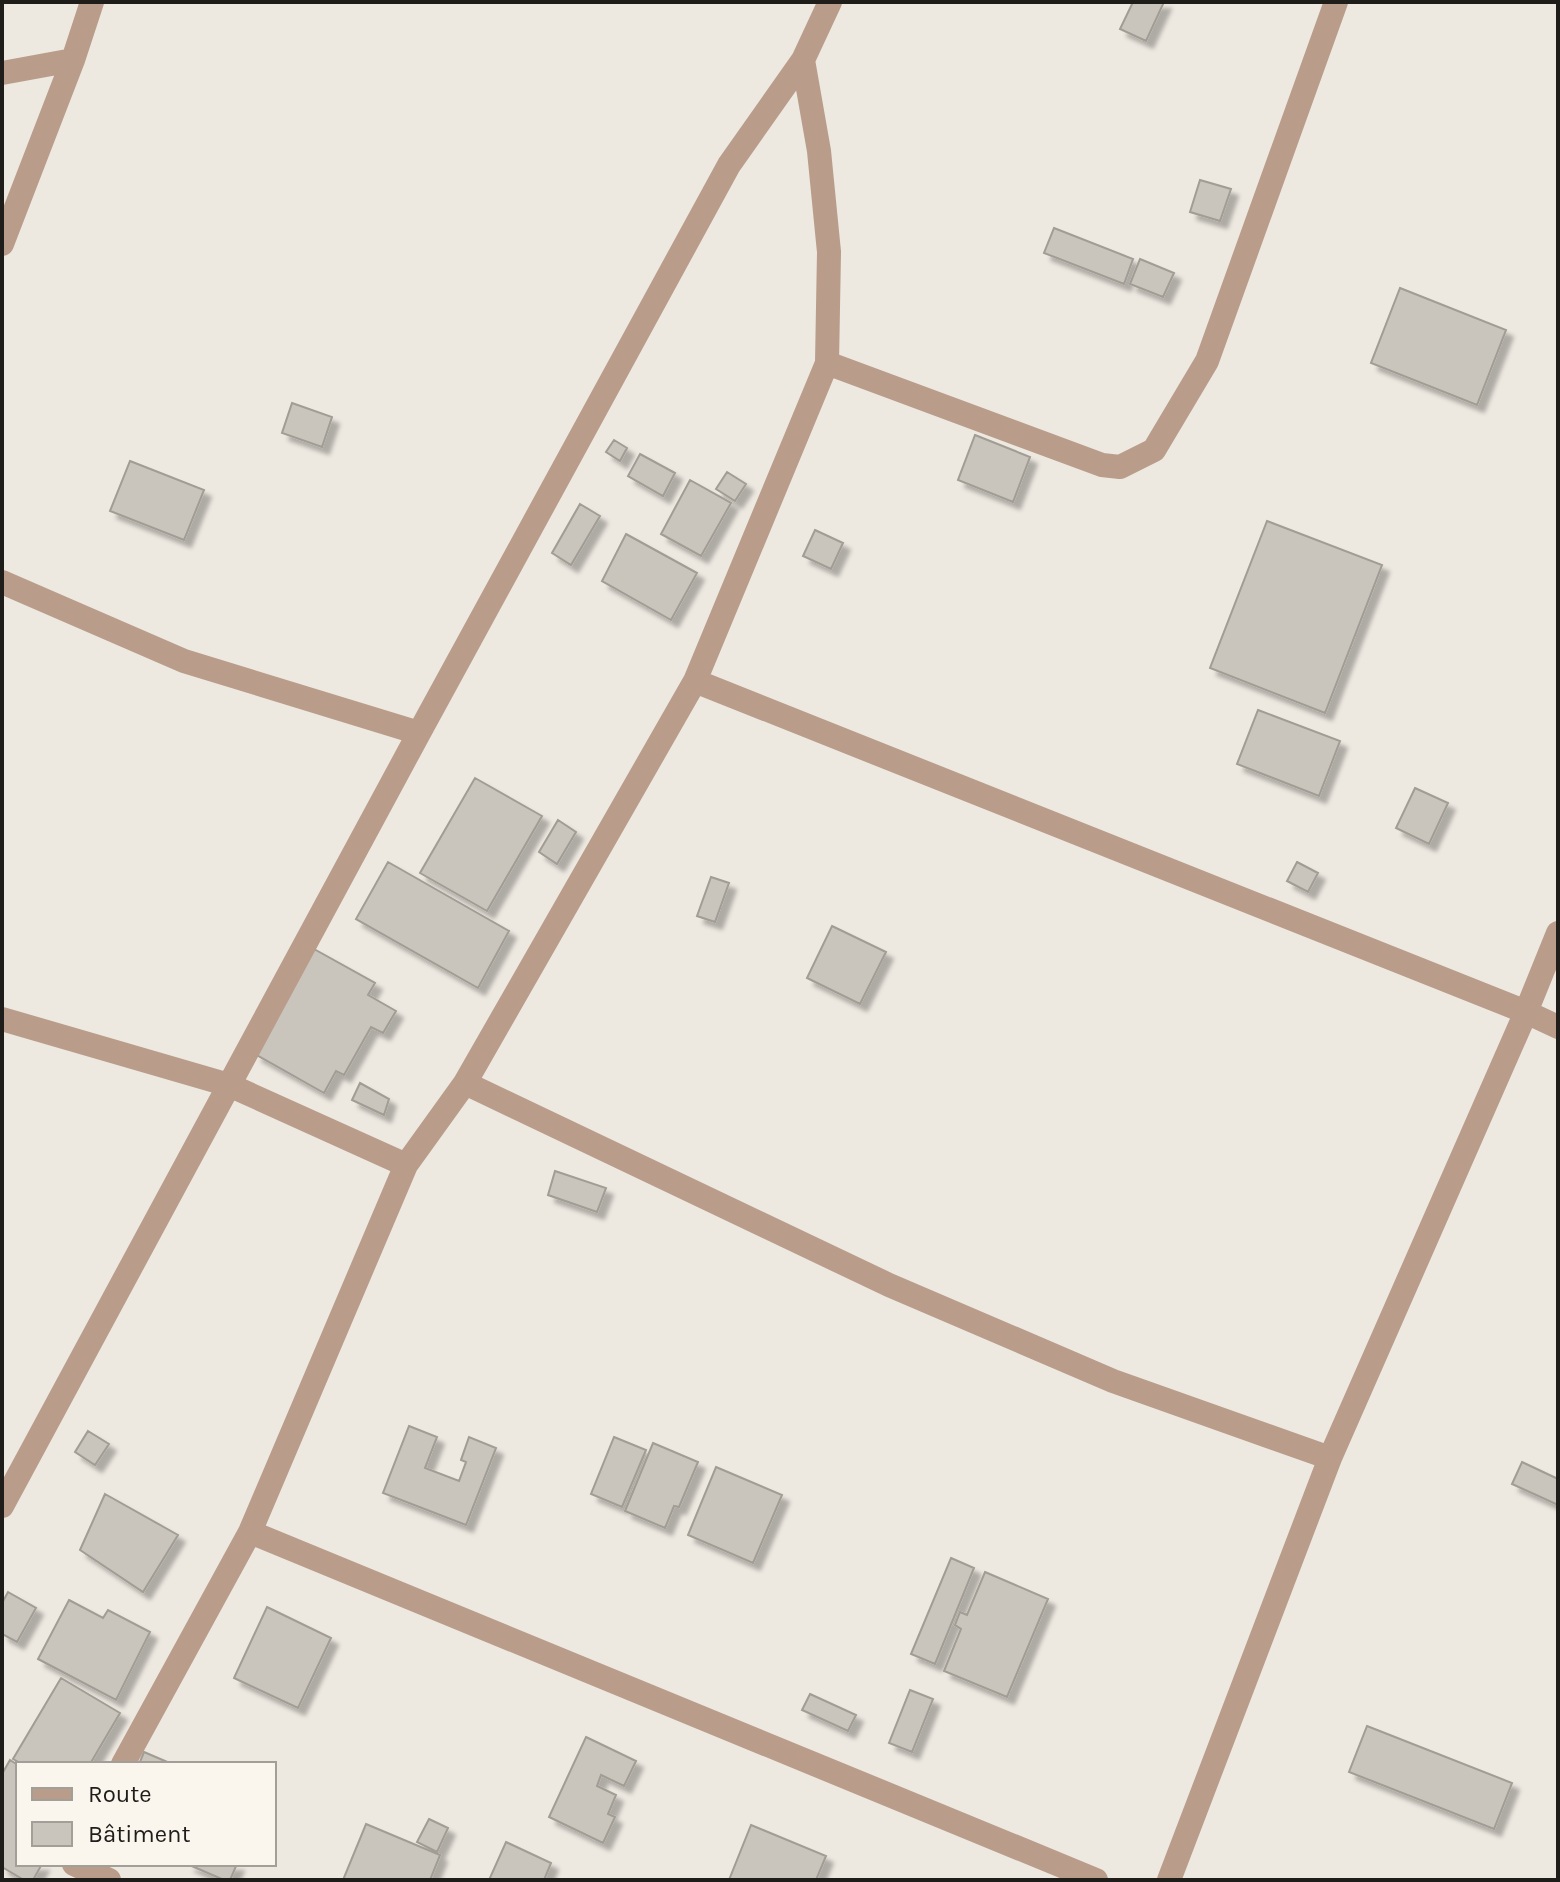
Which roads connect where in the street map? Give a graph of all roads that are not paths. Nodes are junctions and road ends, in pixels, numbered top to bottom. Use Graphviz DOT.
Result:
graph roads {
  1 [pos="92,2"];
  2 [pos="830,2"];
  3 [pos="1336,2"];
  4 [pos="73,60"];
  5 [pos="803,60"];
  6 [pos="2,73"];
  7 [pos="2,244"];
  8 [pos="827,363"];
  9 [pos="2,582"];
  10 [pos="695,681"];
  11 [pos="419,733"];
  12 [pos="1558,933"];
  13 [pos="1526,1012"];
  14 [pos="2,1019"];
  15 [pos="1558,1027"];
  16 [pos="465,1083"];
  17 [pos="229,1085"];
  18 [pos="406,1165"];
  19 [pos="1330,1458"];
  20 [pos="2,1506"];
  21 [pos="250,1532"];
  22 [pos="124,1762"];
  23 [pos="76,1866"];
  24 [pos="109,1880"];
  25 [pos="1096,1880"];
  26 [pos="1169,1880"];
  1 -- 4 [label="street"];
  2 -- 5 [label="street"];
  3 -- 8 [label="street"];
  4 -- 6 [label="street"];
  4 -- 7 [label="street"];
  5 -- 8 [label="street"];
  5 -- 11 [label="street"];
  8 -- 10 [label="street"];
  9 -- 11 [label="street"];
  10 -- 13 [label="street"];
  10 -- 16 [label="street"];
  11 -- 17 [label="street"];
  12 -- 13 [label="street"];
  13 -- 15 [label="street"];
  13 -- 19 [label="street"];
  14 -- 17 [label="street"];
  16 -- 18 [label="street"];
  16 -- 19 [label="street"];
  17 -- 18 [label="street"];
  17 -- 20 [label="street"];
  18 -- 21 [label="street"];
  19 -- 26 [label="street"];
  21 -- 22 [label="street"];
  21 -- 25 [label="street"];
  23 -- 24 [label="street"];
}
